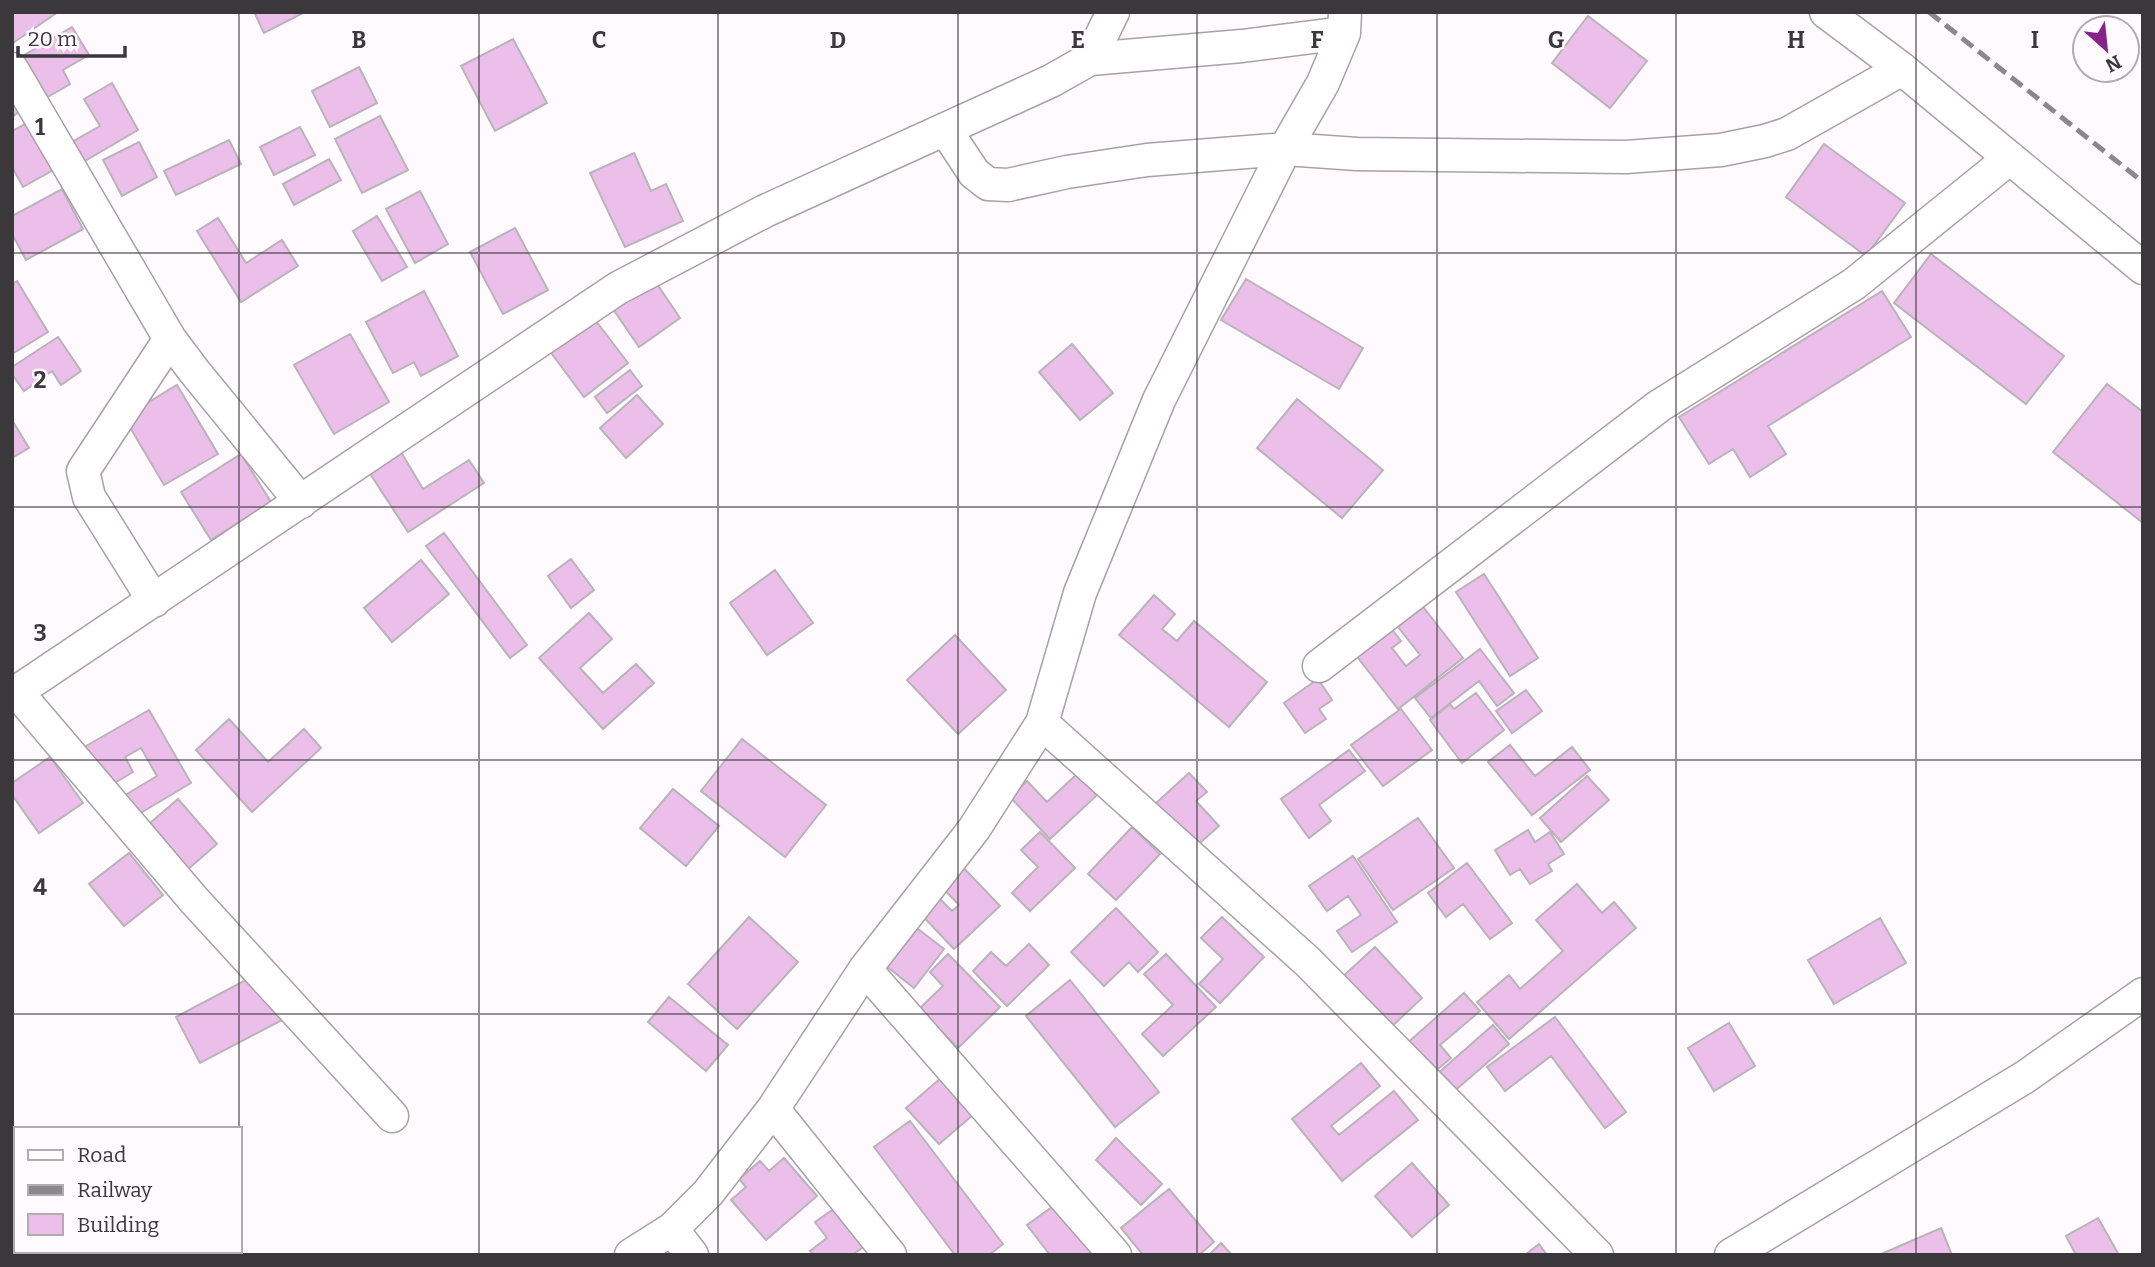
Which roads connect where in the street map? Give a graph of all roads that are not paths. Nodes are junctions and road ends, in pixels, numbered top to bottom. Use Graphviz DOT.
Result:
graph roads {
  1 [pos="1113,12"];
  2 [pos="1826,12"];
  3 [pos="1345,22"];
  4 [pos="1090,59"];
  5 [pos="12,69"];
  6 [pos="1902,69"];
  7 [pos="945,129"];
  8 [pos="1286,149"];
  9 [pos="2010,158"];
  10 [pos="2143,268"];
  11 [pos="170,339"];
  12 [pos="301,502"];
  13 [pos="154,601"];
  14 [pos="1319,666"];
  15 [pos="15,694"];
  16 [pos="1042,723"];
  17 [pos="865,969"];
  18 [pos="2143,994"];
  19 [pos="773,1109"];
  20 [pos="392,1116"];
  21 [pos="672,1229"];
  22 [pos="631,1255"];
  23 [pos="692,1255"];
  24 [pos="890,1255"];
  25 [pos="1115,1255"];
  26 [pos="1598,1255"];
  27 [pos="1731,1255"];
  1 -- 4 [label="street"];
  2 -- 6 [label="street"];
  3 -- 4 [label="street"];
  3 -- 8 [label="street"];
  4 -- 7 [label="street"];
  5 -- 11 [label="street"];
  6 -- 8 [label="street"];
  6 -- 9 [label="street"];
  7 -- 8 [label="street"];
  7 -- 12 [label="street"];
  8 -- 16 [label="street"];
  9 -- 10 [label="street"];
  9 -- 14 [label="street"];
  11 -- 12 [label="street"];
  11 -- 13 [label="street"];
  12 -- 13 [label="street"];
  13 -- 15 [label="street"];
  15 -- 20 [label="street"];
  16 -- 17 [label="street"];
  16 -- 26 [label="street"];
  17 -- 19 [label="street"];
  17 -- 25 [label="street"];
  18 -- 27 [label="street"];
  19 -- 21 [label="street"];
  19 -- 24 [label="street"];
  21 -- 22 [label="street"];
  21 -- 23 [label="street"];
}
